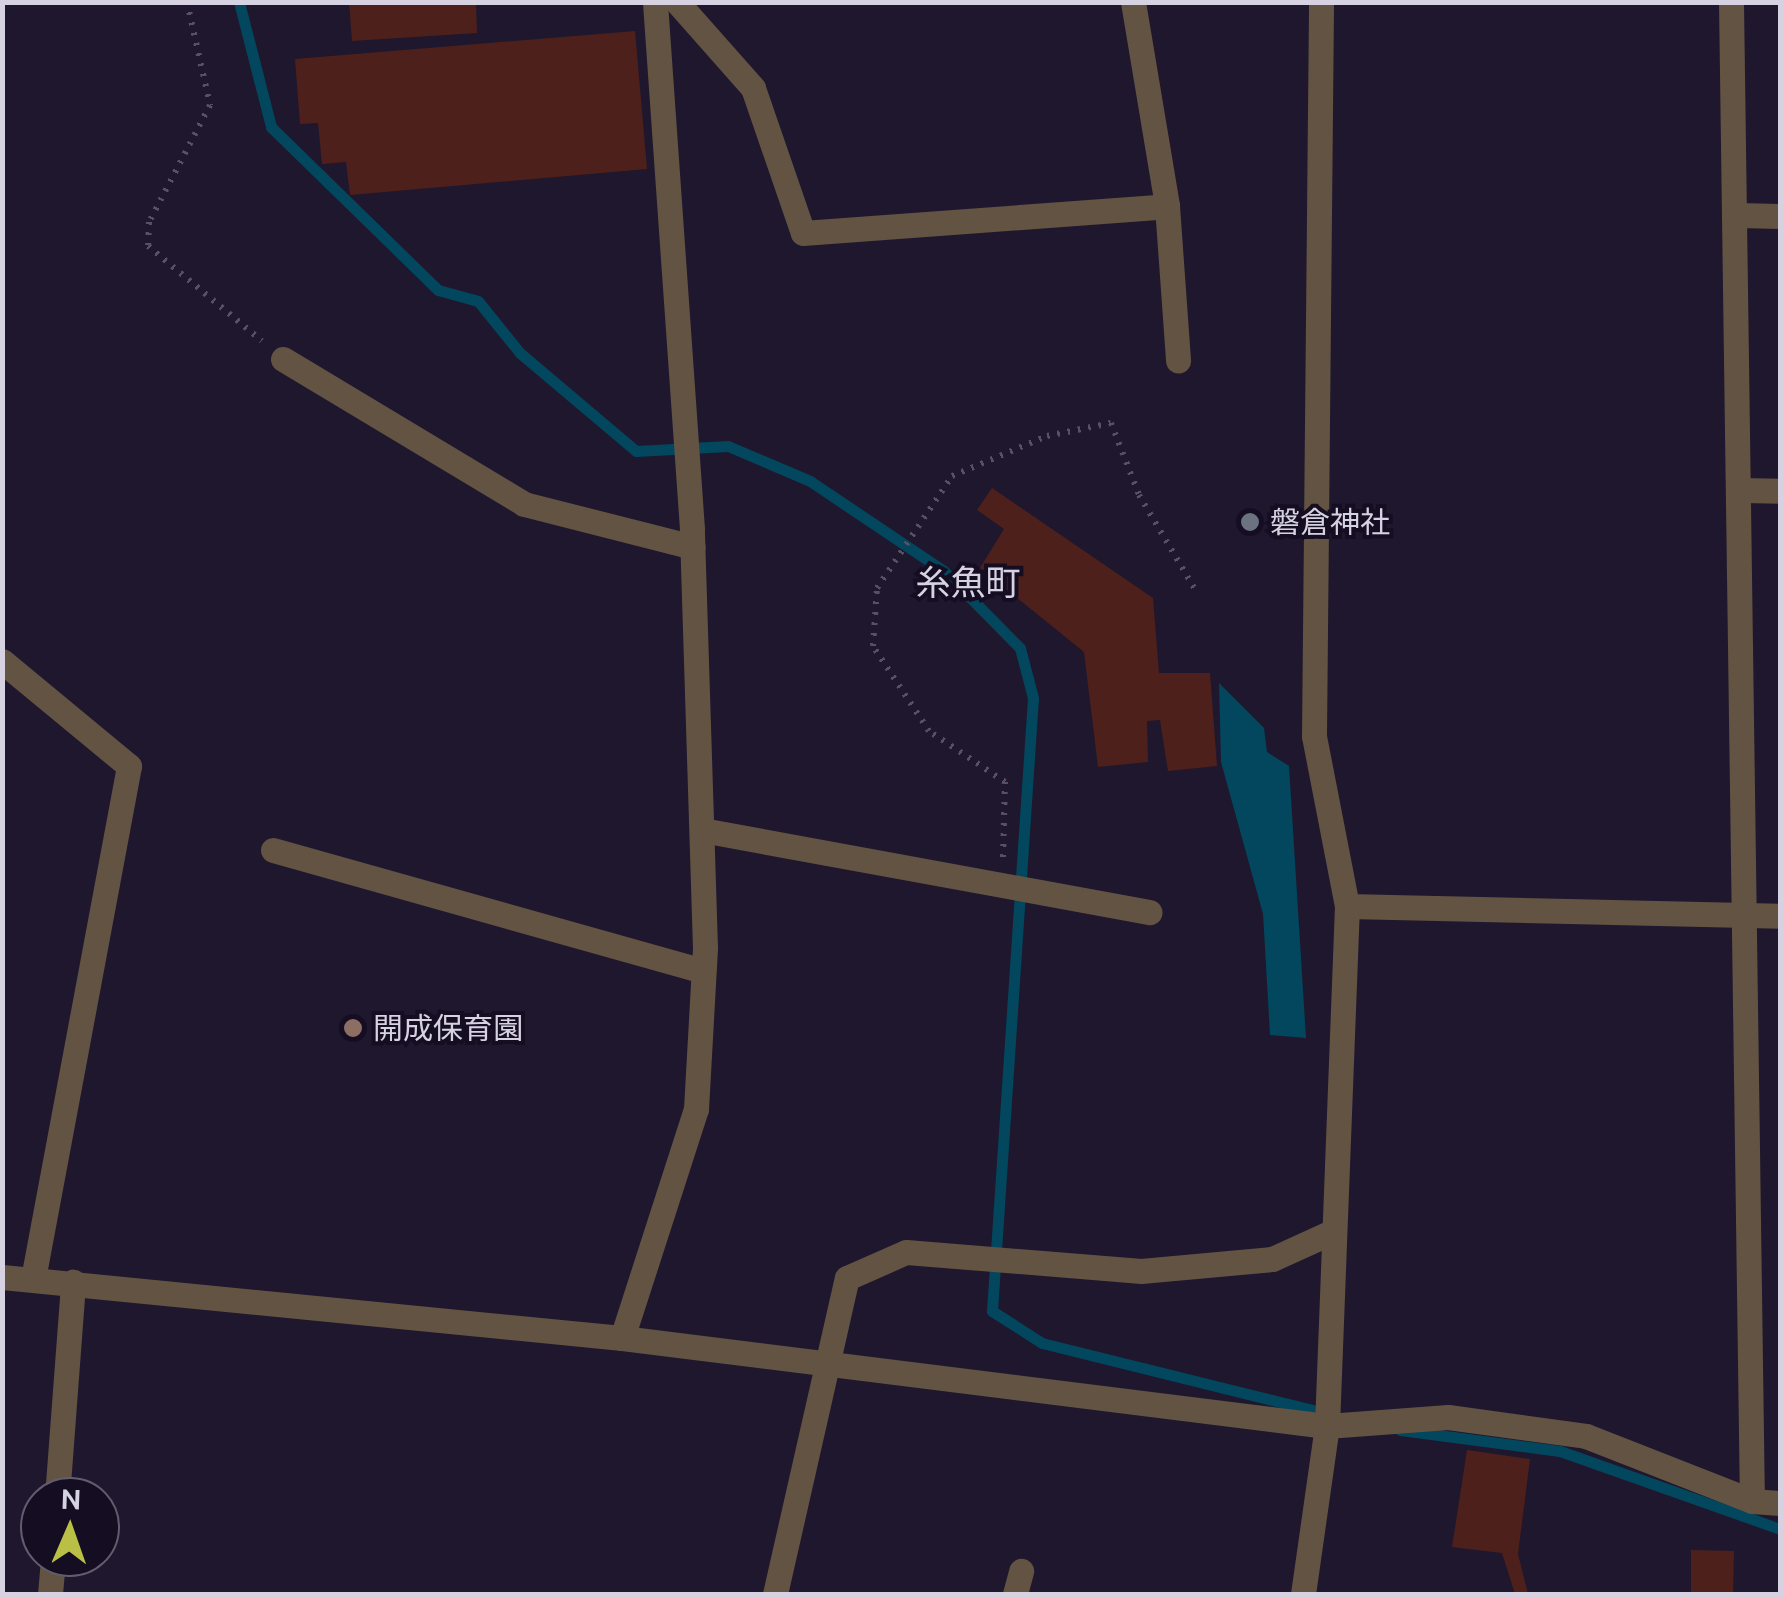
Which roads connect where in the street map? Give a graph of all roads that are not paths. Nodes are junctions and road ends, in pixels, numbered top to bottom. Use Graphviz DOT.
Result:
graph roads {
  1 [pos="655,2"];
  2 [pos="677,2"];
  3 [pos="1133,2"];
  4 [pos="1321,2"];
  5 [pos="1731,2"];
  6 [pos="1168,206"];
  7 [pos="1737,215"];
  8 [pos="1780,216"];
  9 [pos="283,359"];
  10 [pos="1178,361"];
  11 [pos="1741,490"];
  12 [pos="1780,490"];
  13 [pos="693,547"];
  14 [pos="2,661"];
  15 [pos="702,830"];
  16 [pos="272,850"];
  17 [pos="1347,906"];
  18 [pos="1150,912"];
  19 [pos="1743,916"];
  20 [pos="1780,916"];
  21 [pos="703,970"];
  22 [pos="1334,1231"];
  23 [pos="2,1277"];
  24 [pos="33,1279"];
  25 [pos="73,1282"];
  26 [pos="622,1338"];
  27 [pos="826,1363"];
  28 [pos="1327,1426"];
  29 [pos="58,1477"];
  30 [pos="1752,1501"];
  31 [pos="1780,1503"];
  32 [pos="775,1594"];
  33 [pos="1303,1594"];
  1 -- 13 [label="street"];
  2 -- 6 [label="street"];
  3 -- 6 [label="street"];
  4 -- 17 [label="street"];
  5 -- 7 [label="street"];
  6 -- 10 [label="street"];
  7 -- 8 [label="street"];
  7 -- 11 [label="street"];
  9 -- 13 [label="street"];
  11 -- 12 [label="street"];
  11 -- 19 [label="street"];
  13 -- 15 [label="street"];
  14 -- 24 [label="street"];
  15 -- 18 [label="street"];
  15 -- 21 [label="street"];
  16 -- 21 [label="street"];
  17 -- 19 [label="street"];
  17 -- 22 [label="street"];
  19 -- 20 [label="street"];
  19 -- 30 [label="street"];
  21 -- 26 [label="street"];
  22 -- 27 [label="street"];
  22 -- 28 [label="street"];
  23 -- 24 [label="street"];
  24 -- 25 [label="street"];
  25 -- 26 [label="street"];
  25 -- 29 [label="street"];
  26 -- 27 [label="street"];
  27 -- 28 [label="street"];
  27 -- 32 [label="street"];
  28 -- 30 [label="street"];
  28 -- 33 [label="street"];
  30 -- 31 [label="street"];
}
